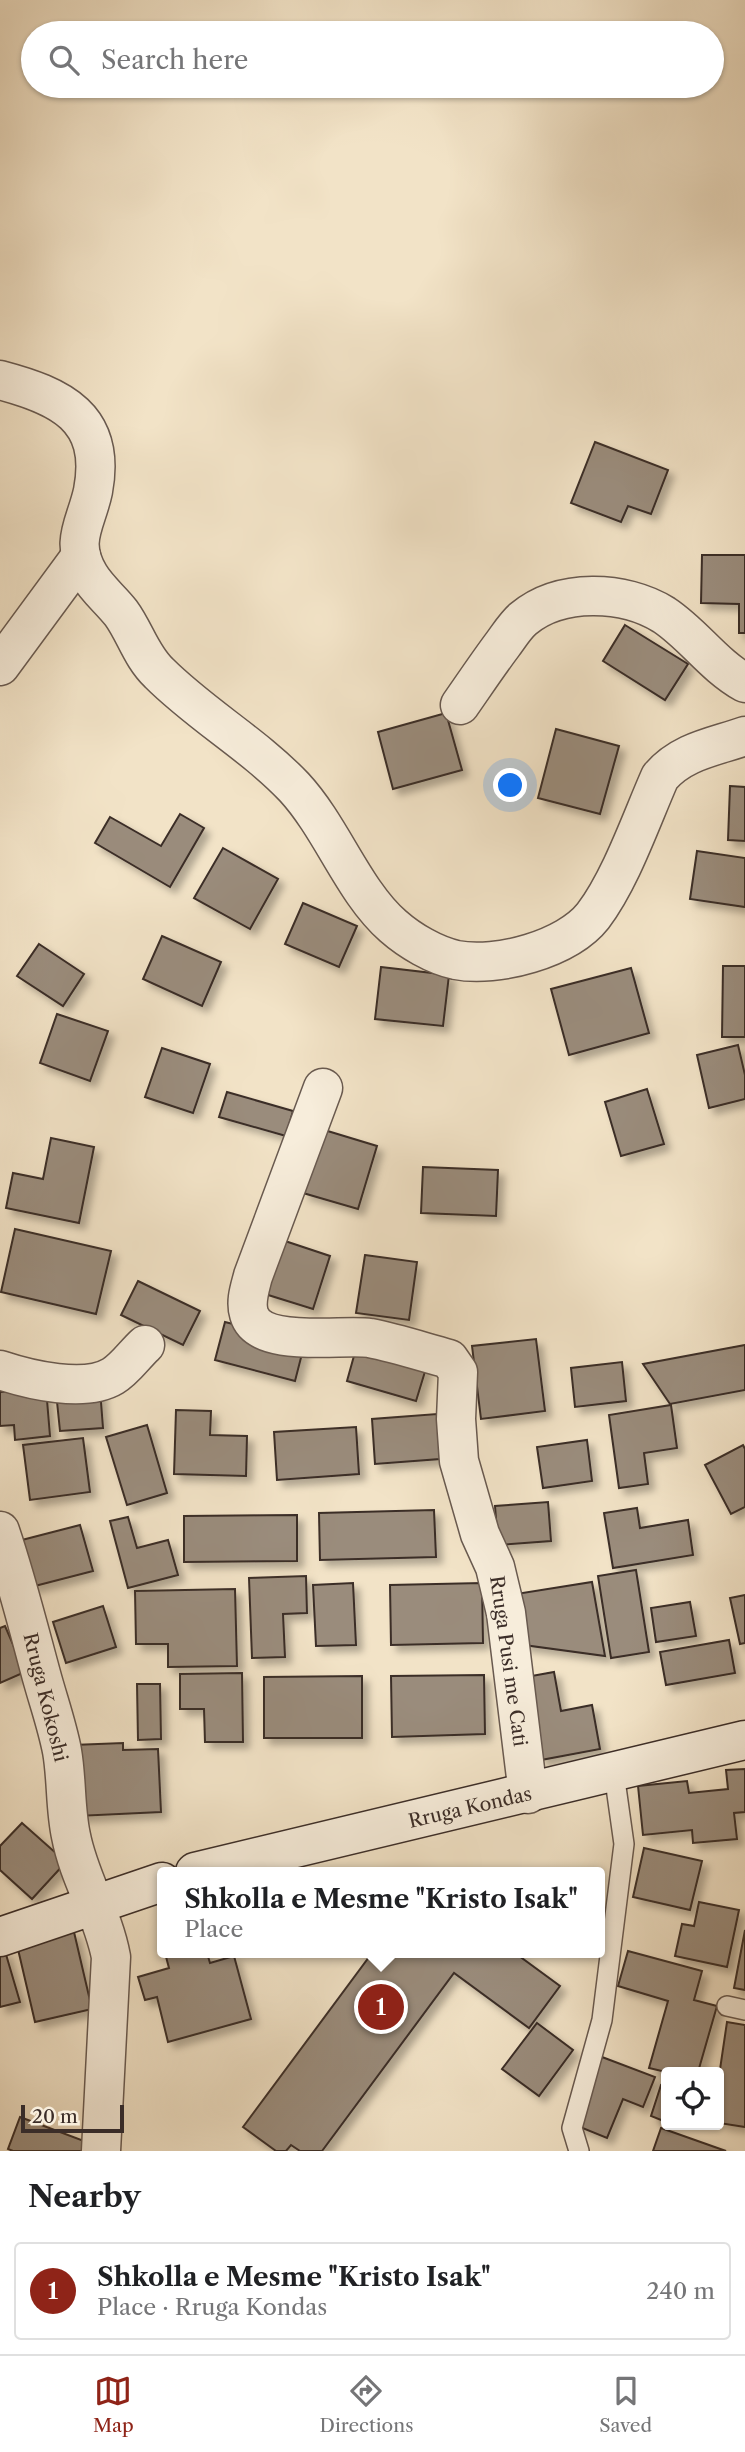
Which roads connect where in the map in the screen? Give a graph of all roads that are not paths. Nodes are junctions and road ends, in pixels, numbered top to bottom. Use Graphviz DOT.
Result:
graph roads {
  1 [pos="0,380"];
  2 [pos="81,556"];
  3 [pos="0,666"];
  4 [pos="745,683"];
  5 [pos="460,705"];
  6 [pos="745,736"];
  7 [pos="323,1088"];
  8 [pos="145,1345"];
  9 [pos="0,1370"];
  10 [pos="0,1531"];
  11 [pos="745,1740"];
  12 [pos="614,1773"];
  13 [pos="528,1794"];
  14 [pos="216,1867"];
  15 [pos="157,1884"];
  16 [pos="96,1903"];
  17 [pos="0,1937"];
  18 [pos="101,2151"];
  19 [pos="579,2151"];
  1 -- 2 [label="street"];
  2 -- 3 [label="street"];
  2 -- 6 [label="street"];
  4 -- 5 [label="street"];
  7 -- 13 [label="street, Rruga Pusi me Cati"];
  8 -- 9 [label="street"];
  10 -- 16 [label="street, Rruga Kokoshi"];
  11 -- 12 [label="street, Rruga Kondas"];
  12 -- 13 [label="street, Rruga Kondas"];
  12 -- 19 [label="lane"];
  13 -- 14 [label="street, Rruga Kondas"];
  15 -- 16 [label="street"];
  16 -- 17 [label="street"];
  16 -- 18 [label="street, Rruga Kokoshi"];
}
